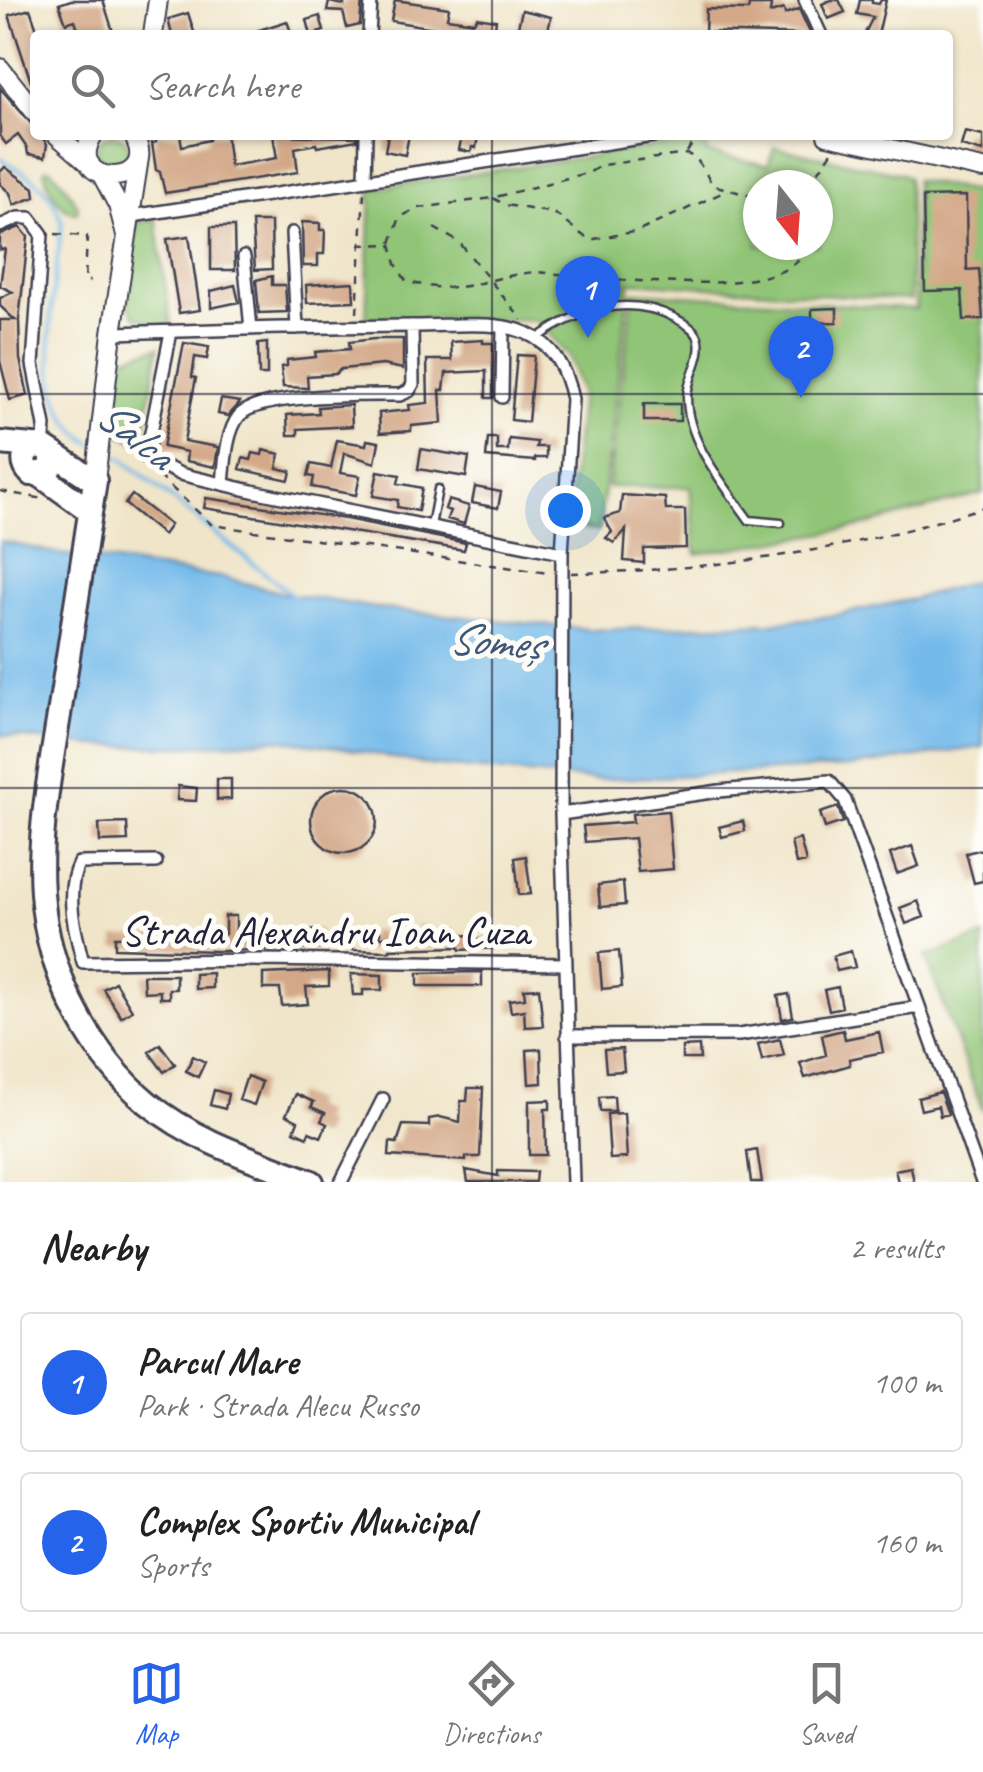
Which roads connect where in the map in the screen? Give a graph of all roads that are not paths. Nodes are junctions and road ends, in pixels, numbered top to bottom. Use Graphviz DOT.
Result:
graph roads {
  1 [pos="158,0"];
  2 [pos="371,0"];
  3 [pos="804,0"];
  4 [pos="153,30"];
  5 [pos="369,30"];
  6 [pos="819,30"];
  7 [pos="0,68"];
  8 [pos="30,106"];
  9 [pos="63,140"];
  10 [pos="91,140"];
  11 [pos="366,140"];
  12 [pos="627,140"];
  13 [pos="870,140"];
  14 [pos="137,143"];
  15 [pos="96,169"];
  16 [pos="983,169"];
  17 [pos="366,180"];
  18 [pos="132,216"];
  19 [pos="0,226"];
  20 [pos="292,233"];
  21 [pos="128,245"];
  22 [pos="244,257"];
  23 [pos="412,326"];
  24 [pos="297,328"];
  25 [pos="503,328"];
  26 [pos="250,329"];
  27 [pos="172,332"];
  28 [pos="112,333"];
  29 [pos="534,337"];
  30 [pos="502,397"];
  31 [pos="0,443"];
  32 [pos="44,448"];
  33 [pos="0,460"];
  34 [pos="33,472"];
  35 [pos="94,481"];
  36 [pos="223,484"];
  37 [pos="438,489"];
  38 [pos="88,521"];
  39 [pos="781,522"];
  40 [pos="431,528"];
  41 [pos="562,553"];
  42 [pos="561,808"];
  43 [pos="156,862"];
  44 [pos="564,964"];
  45 [pos="919,1007"];
  46 [pos="567,1036"];
  47 [pos="386,1100"];
  48 [pos="312,1182"];
  49 [pos="342,1182"];
  50 [pos="574,1182"];
  51 [pos="982,1182"];
  1 -- 4 [label="main road"];
  2 -- 5 [label="street"];
  3 -- 6 [label="street"];
  7 -- 8 [label="main road"];
  9 -- 15 [label="main road"];
  10 -- 15 [label="main road"];
  11 -- 17 [label="street"];
  12 -- 17 [label="street"];
  13 -- 16 [label="main road"];
  14 -- 15 [label="main road"];
  14 -- 18 [label="main road"];
  15 -- 21 [label="main road"];
  17 -- 18 [label="street"];
  18 -- 21 [label="main road"];
  19 -- 32 [label="street"];
  20 -- 24 [label="street"];
  21 -- 28 [label="main road"];
  22 -- 26 [label="street"];
  23 -- 24 [label="street"];
  23 -- 25 [label="street"];
  23 -- 36 [label="street"];
  24 -- 26 [label="street"];
  25 -- 29 [label="street"];
  25 -- 30 [label="street"];
  26 -- 27 [label="street"];
  27 -- 28 [label="street"];
  27 -- 36 [label="street"];
  28 -- 35 [label="main road"];
  29 -- 39 [label="lane"];
  29 -- 41 [label="street"];
  31 -- 32 [label="highway"];
  32 -- 34 [label="highway"];
  32 -- 35 [label="highway"];
  33 -- 34 [label="highway"];
  34 -- 38 [label="highway"];
  35 -- 38 [label="highway"];
  36 -- 40 [label="street"];
  37 -- 40 [label="lane"];
  38 -- 48 [label="highway"];
  40 -- 41 [label="street"];
  41 -- 42 [label="street"];
  42 -- 44 [label="street"];
  42 -- 45 [label="street"];
  43 -- 44 [label="street, Strada Alexandru Ioan Cuza"];
  44 -- 46 [label="street"];
  45 -- 46 [label="street"];
  45 -- 51 [label="street"];
  46 -- 50 [label="street"];
  47 -- 49 [label="street"];
}
